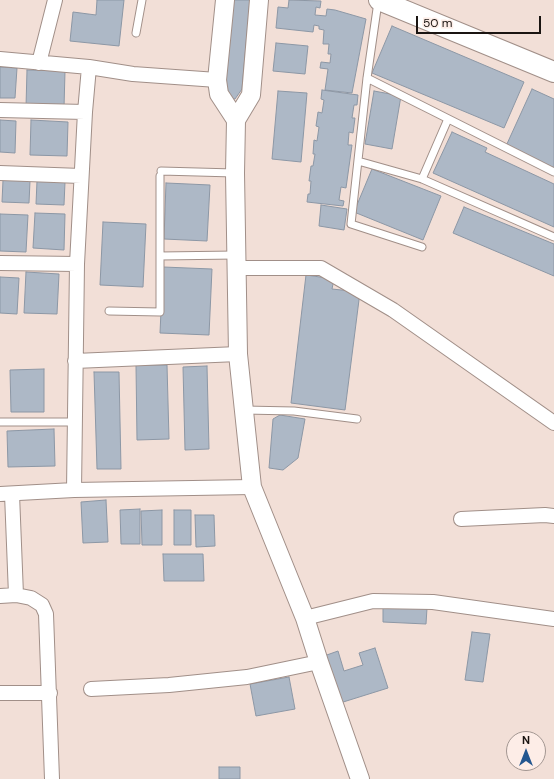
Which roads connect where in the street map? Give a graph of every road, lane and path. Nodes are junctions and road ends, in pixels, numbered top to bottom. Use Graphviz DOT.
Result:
graph roads {
  1 [pos="54,0"];
  2 [pos="142,0"];
  3 [pos="225,0"];
  4 [pos="259,0"];
  5 [pos="379,0"];
  6 [pos="136,33"];
  7 [pos="0,60"];
  8 [pos="39,63"];
  9 [pos="89,67"];
  10 [pos="554,72"];
  11 [pos="367,78"];
  12 [pos="217,80"];
  13 [pos="0,110"];
  14 [pos="85,112"];
  15 [pos="448,119"];
  16 [pos="236,120"];
  17 [pos="358,161"];
  18 [pos="0,172"];
  19 [pos="554,172"];
  20 [pos="235,173"];
  21 [pos="81,176"];
  22 [pos="422,179"];
  23 [pos="554,237"];
  24 [pos="422,247"];
  25 [pos="160,256"];
  26 [pos="236,262"];
  27 [pos="0,263"];
  28 [pos="76,264"];
  29 [pos="110,311"];
  30 [pos="238,354"];
  31 [pos="75,361"];
  32 [pos="244,410"];
  33 [pos="357,419"];
  34 [pos="0,422"];
  35 [pos="75,422"];
  36 [pos="554,423"];
  37 [pos="252,487"];
  38 [pos="74,490"];
  39 [pos="6,494"];
  40 [pos="554,516"];
  41 [pos="462,519"];
  42 [pos="16,595"];
  43 [pos="0,596"];
  44 [pos="305,618"];
  45 [pos="554,619"];
  46 [pos="319,662"];
  47 [pos="91,689"];
  48 [pos="0,693"];
  49 [pos="50,693"];
  50 [pos="52,779"];
  51 [pos="360,779"];
  1 -- 8 [label="street"];
  2 -- 6 [label="lane"];
  3 -- 12 [label="street"];
  4 -- 16 [label="street"];
  5 -- 10 [label="main road"];
  5 -- 11 [label="lane"];
  7 -- 8 [label="street"];
  8 -- 9 [label="street"];
  9 -- 12 [label="street"];
  9 -- 14 [label="street"];
  11 -- 15 [label="lane"];
  11 -- 17 [label="lane"];
  12 -- 16 [label="street"];
  13 -- 14 [label="street"];
  14 -- 21 [label="street"];
  15 -- 19 [label="lane"];
  15 -- 22 [label="lane"];
  16 -- 20 [label="street"];
  17 -- 22 [label="lane"];
  17 -- 24 [label="lane"];
  18 -- 21 [label="street"];
  20 -- 25 [label="lane"];
  20 -- 26 [label="street"];
  21 -- 28 [label="street"];
  22 -- 23 [label="lane"];
  25 -- 26 [label="lane"];
  25 -- 29 [label="lane"];
  26 -- 30 [label="street"];
  26 -- 36 [label="street"];
  27 -- 28 [label="street"];
  28 -- 31 [label="street"];
  30 -- 31 [label="street"];
  30 -- 32 [label="street"];
  31 -- 35 [label="street"];
  32 -- 33 [label="lane"];
  32 -- 37 [label="street"];
  34 -- 35 [label="lane"];
  35 -- 38 [label="street"];
  37 -- 38 [label="street"];
  37 -- 44 [label="street"];
  38 -- 39 [label="street"];
  39 -- 42 [label="street"];
  40 -- 41 [label="street"];
  42 -- 43 [label="street"];
  42 -- 49 [label="street"];
  44 -- 45 [label="street"];
  44 -- 46 [label="street"];
  46 -- 47 [label="street"];
  46 -- 51 [label="street"];
  48 -- 49 [label="street"];
  49 -- 50 [label="street"];
}
